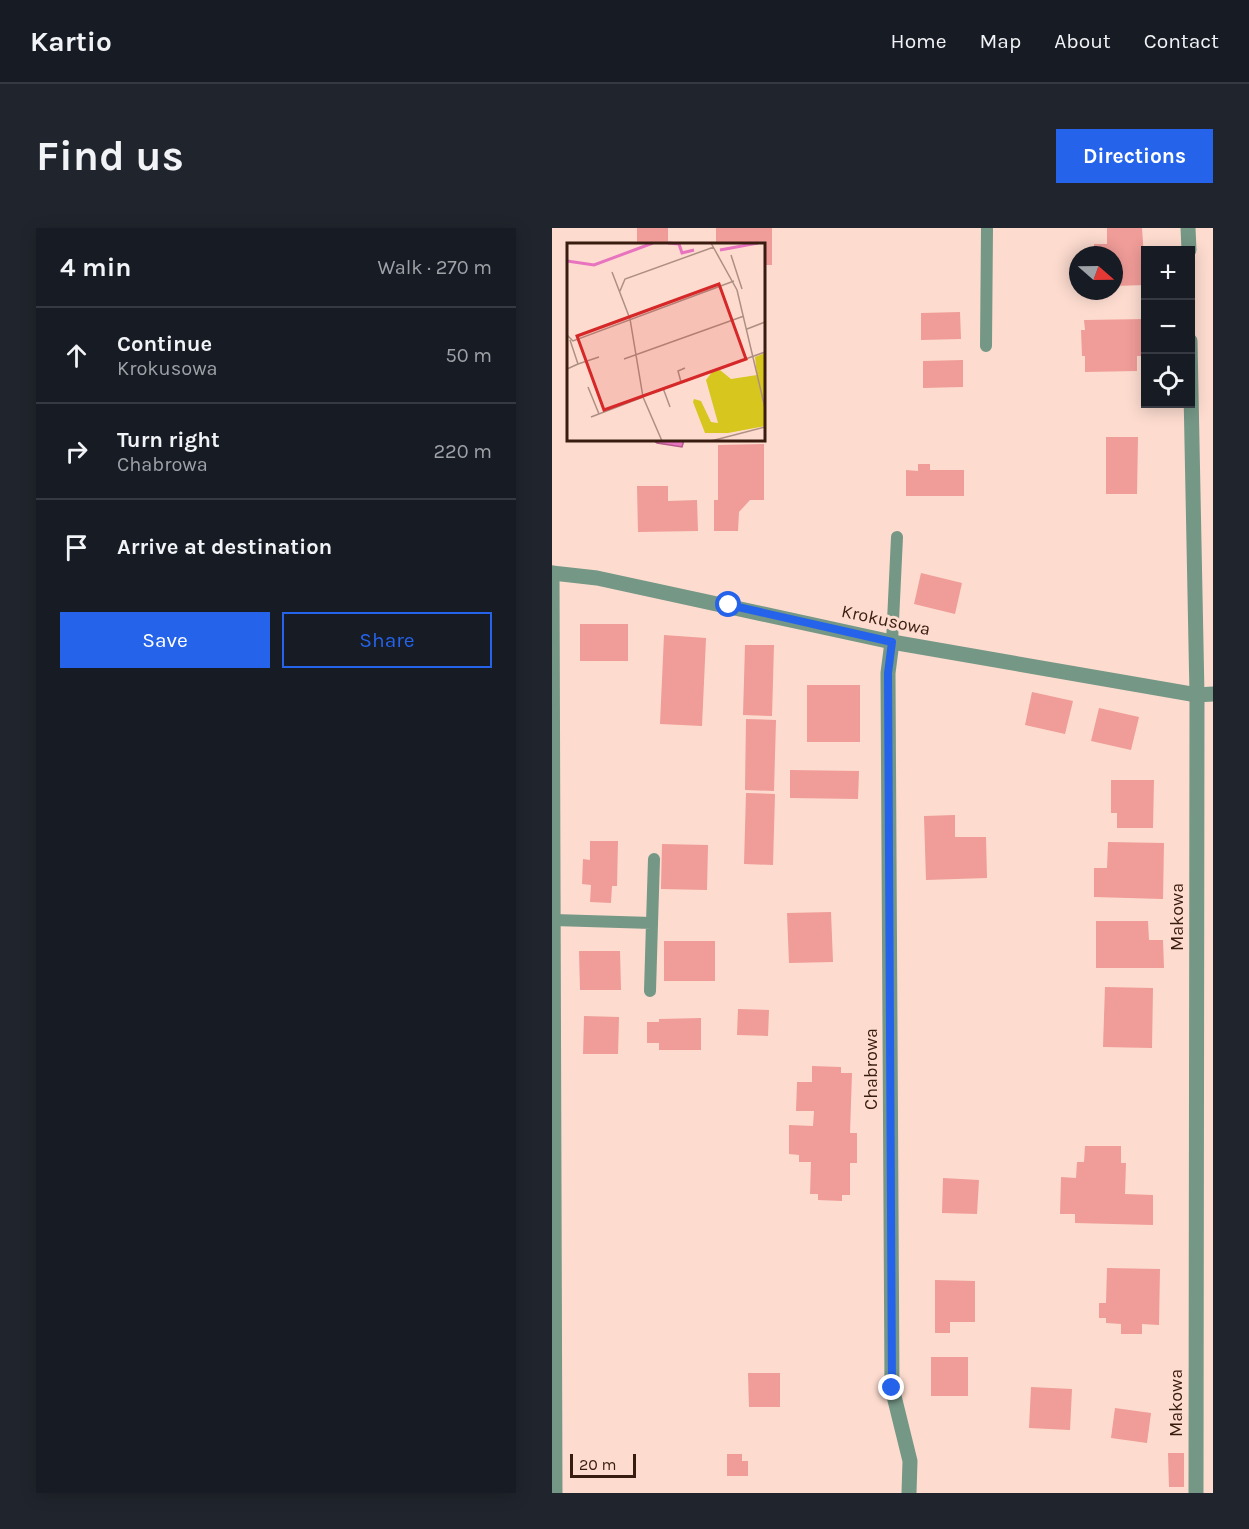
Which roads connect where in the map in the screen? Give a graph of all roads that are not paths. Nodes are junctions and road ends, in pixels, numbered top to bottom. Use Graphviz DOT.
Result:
graph roads {
  1 [pos="987,228"];
  2 [pos="1188,228"];
  3 [pos="1189,246"];
  4 [pos="986,346"];
  5 [pos="1191,354"];
  6 [pos="897,537"];
  7 [pos="552,573"];
  8 [pos="892,642"];
  9 [pos="1213,694"];
  10 [pos="1197,695"];
  11 [pos="553,758"];
  12 [pos="654,859"];
  13 [pos="554,920"];
  14 [pos="652,923"];
  15 [pos="650,991"];
  16 [pos="555,1493"];
  17 [pos="909,1493"];
  18 [pos="1196,1493"];
  1 -- 4 [label="lane"];
  2 -- 3 [label="street"];
  5 -- 10 [label="street, Makowa"];
  6 -- 8 [label="lane"];
  7 -- 8 [label="street, Krokusowa"];
  7 -- 11 [label="street"];
  8 -- 10 [label="street, Krokusowa"];
  8 -- 17 [label="street, Chabrowa"];
  9 -- 10 [label="street, Krokusowa"];
  10 -- 18 [label="street, Makowa"];
  11 -- 13 [label="street"];
  12 -- 14 [label="lane"];
  13 -- 14 [label="lane"];
  13 -- 16 [label="street"];
  14 -- 15 [label="lane"];
}
